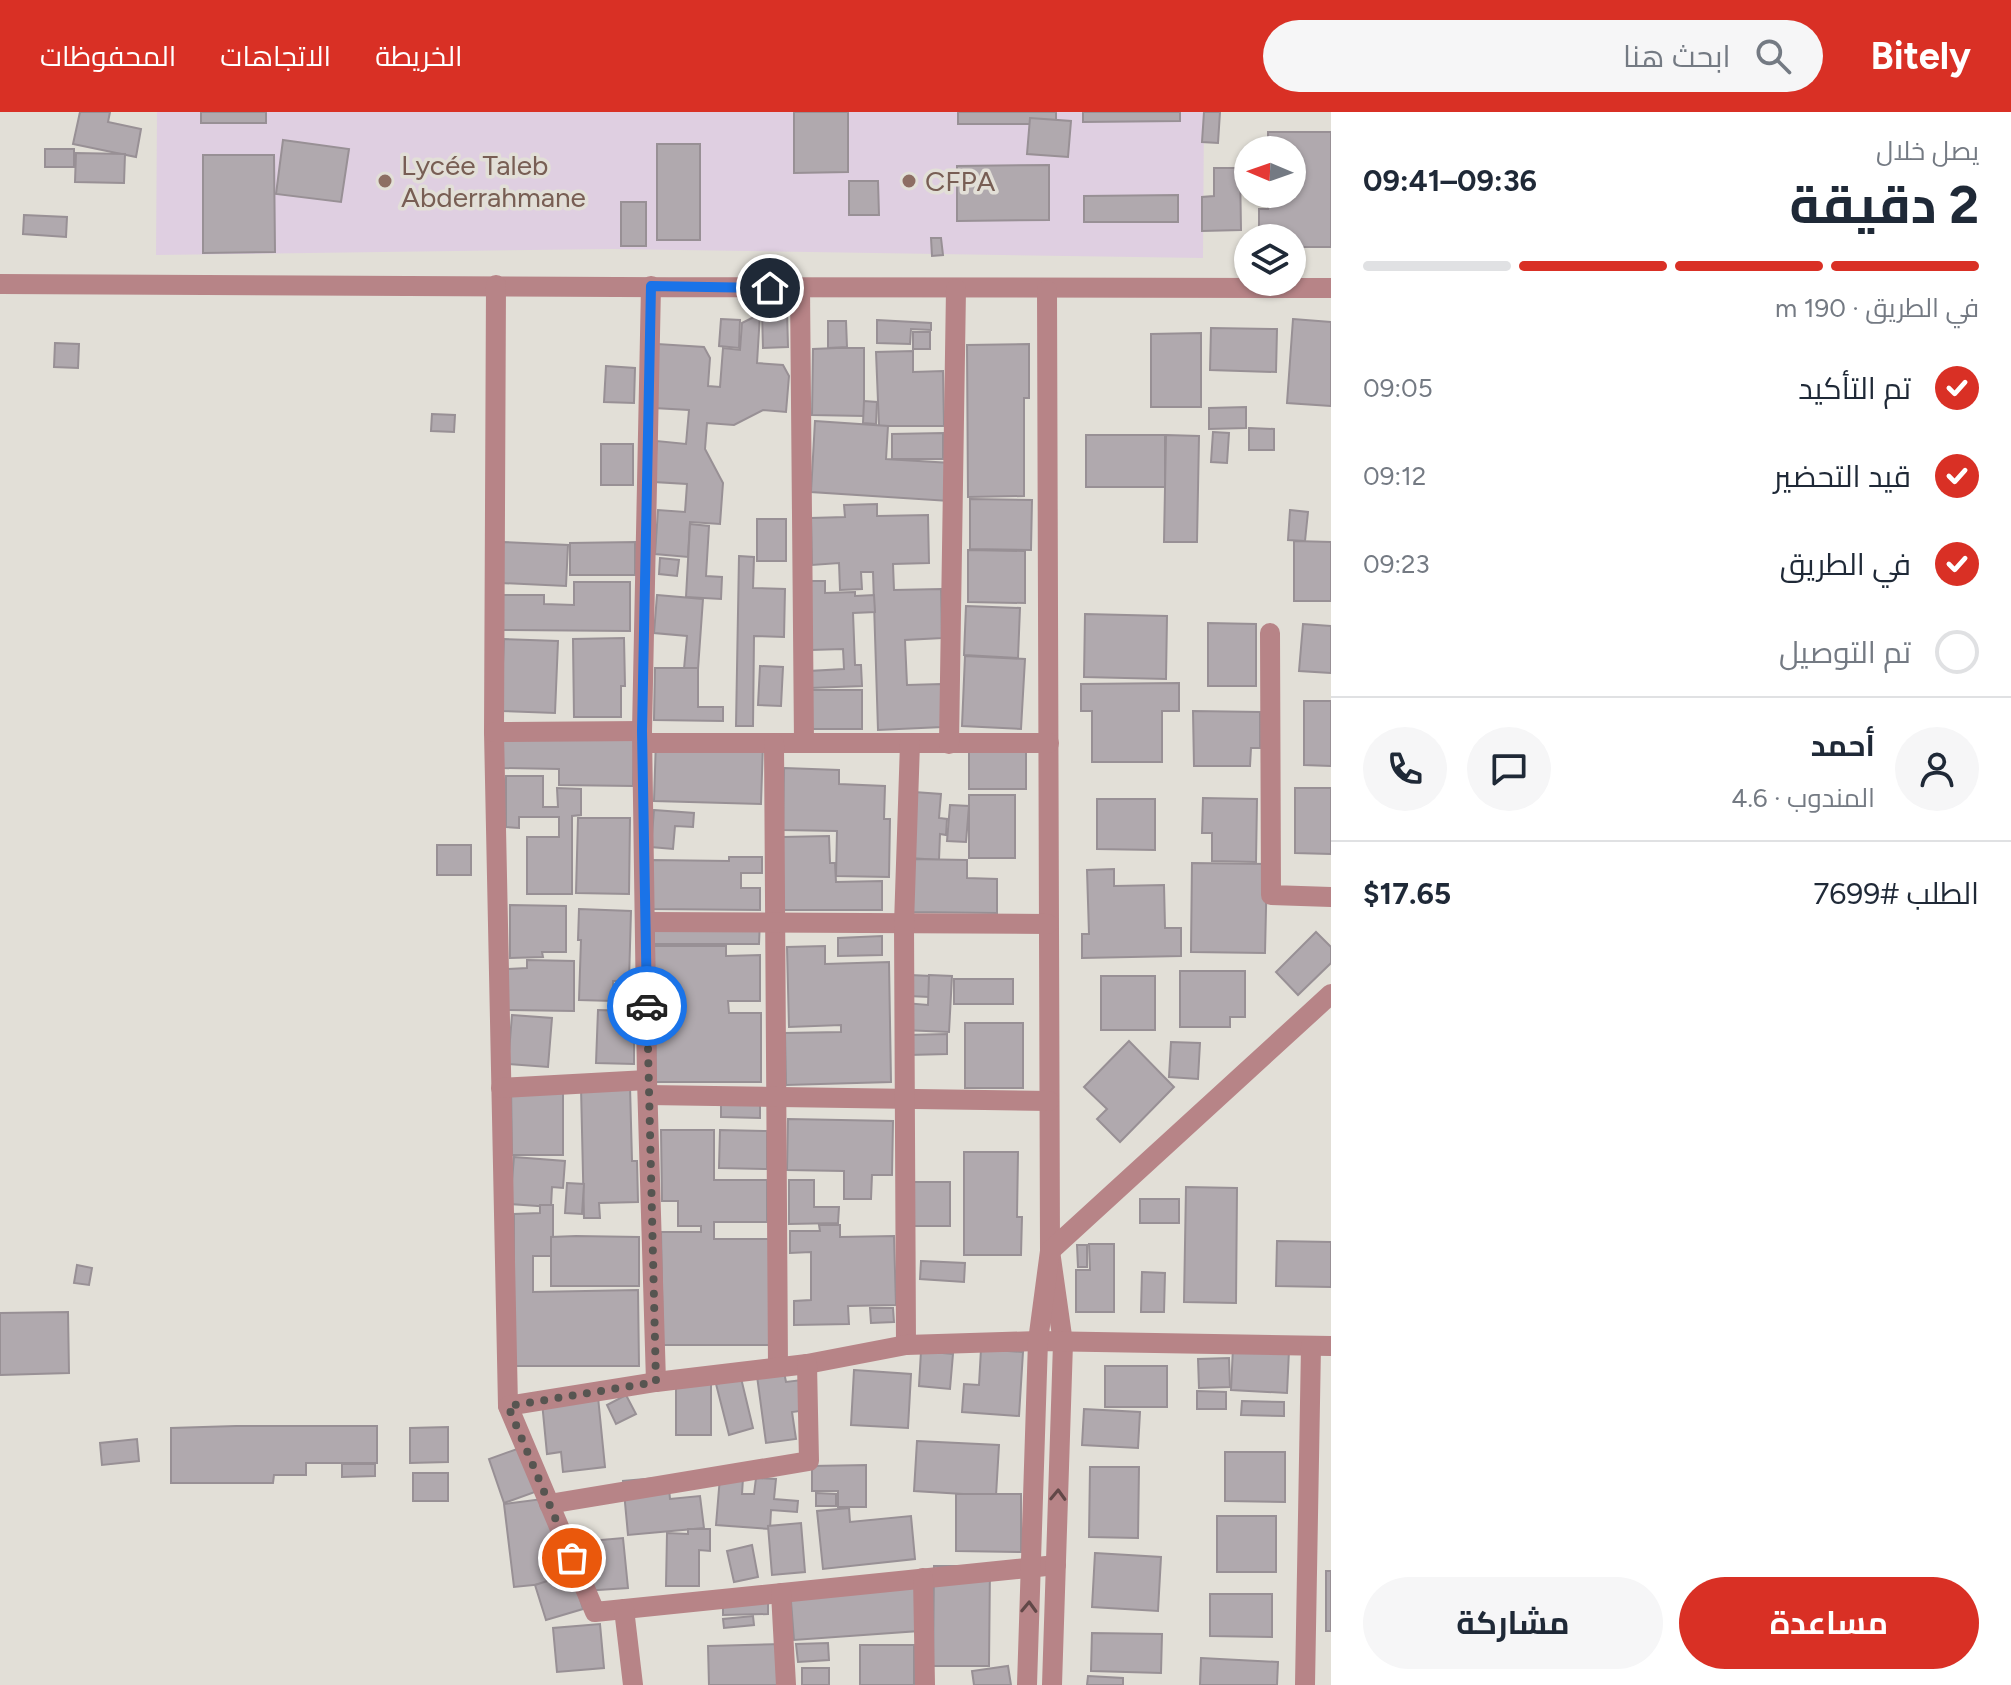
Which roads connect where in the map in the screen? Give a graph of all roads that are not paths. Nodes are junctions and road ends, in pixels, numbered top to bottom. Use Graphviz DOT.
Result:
graph roads {
  1 [pos="0,284"];
  2 [pos="496,285"];
  3 [pos="651,286"];
  4 [pos="800,288"];
  5 [pos="1331,288"];
  6 [pos="956,289"];
  7 [pos="1047,290"];
  8 [pos="1270,633"];
  9 [pos="494,732"];
  10 [pos="642,737"];
  11 [pos="774,743"];
  12 [pos="804,743"];
  13 [pos="910,743"];
  14 [pos="1049,743"];
  15 [pos="949,744"];
  16 [pos="1331,897"];
  17 [pos="776,921"];
  18 [pos="646,922"];
  19 [pos="904,924"];
  20 [pos="1048,924"];
  21 [pos="1331,994"];
  22 [pos="501,1088"];
  23 [pos="647,1088"];
  24 [pos="775,1095"];
  25 [pos="904,1098"];
  26 [pos="1049,1101"];
  27 [pos="1050,1251"];
  28 [pos="1038,1341"];
  29 [pos="1063,1343"];
  30 [pos="906,1345"];
  31 [pos="1321,1346"];
  32 [pos="807,1364"];
  33 [pos="778,1367"];
  34 [pos="656,1382"];
  35 [pos="508,1406"];
  36 [pos="549,1504"];
  37 [pos="1056,1565"];
  38 [pos="1031,1567"];
  39 [pos="923,1578"];
  40 [pos="781,1593"];
  41 [pos="624,1609"];
  42 [pos="633,1685"];
  43 [pos="786,1685"];
  44 [pos="925,1685"];
  45 [pos="1027,1685"];
  46 [pos="1052,1685"];
  47 [pos="1305,1685"];
  1 -- 2 [label="street"];
  2 -- 3 [label="street"];
  2 -- 9 [label="street"];
  3 -- 4 [label="street"];
  3 -- 10 [label="street"];
  4 -- 6 [label="street"];
  4 -- 12 [label="street"];
  5 -- 7 [label="street"];
  6 -- 7 [label="street"];
  6 -- 15 [label="street"];
  7 -- 14 [label="street"];
  8 -- 16 [label="street"];
  9 -- 10 [label="street"];
  9 -- 22 [label="street"];
  10 -- 11 [label="street"];
  10 -- 18 [label="street"];
  11 -- 12 [label="street"];
  11 -- 17 [label="street"];
  12 -- 13 [label="street"];
  13 -- 15 [label="street"];
  13 -- 19 [label="street"];
  14 -- 15 [label="street"];
  14 -- 20 [label="street"];
  17 -- 18 [label="street"];
  17 -- 19 [label="street"];
  17 -- 24 [label="street"];
  18 -- 23 [label="street"];
  19 -- 20 [label="street"];
  19 -- 25 [label="street"];
  20 -- 26 [label="street"];
  21 -- 27 [label="street"];
  22 -- 23 [label="street"];
  22 -- 35 [label="street"];
  23 -- 24 [label="street"];
  23 -- 34 [label="street"];
  24 -- 25 [label="street"];
  24 -- 33 [label="street"];
  25 -- 26 [label="street"];
  25 -- 30 [label="street"];
  26 -- 27 [label="street"];
  27 -- 28 [label="street"];
  27 -- 29 [label="street"];
  28 -- 29 [label="street"];
  28 -- 30 [label="street"];
  28 -- 38 [label="street"];
  29 -- 31 [label="street"];
  37 -- 29 [label="street, one-way"];
  30 -- 32 [label="street"];
  31 -- 47 [label="street"];
  32 -- 33 [label="street"];
  32 -- 36 [label="street"];
  33 -- 34 [label="street"];
  34 -- 35 [label="street"];
  35 -- 36 [label="street"];
  36 -- 41 [label="street"];
  37 -- 38 [label="street"];
  37 -- 46 [label="street"];
  38 -- 39 [label="street"];
  45 -- 38 [label="street, one-way"];
  39 -- 40 [label="street"];
  39 -- 44 [label="street"];
  40 -- 41 [label="street"];
  40 -- 43 [label="street"];
  41 -- 42 [label="street"];
}
